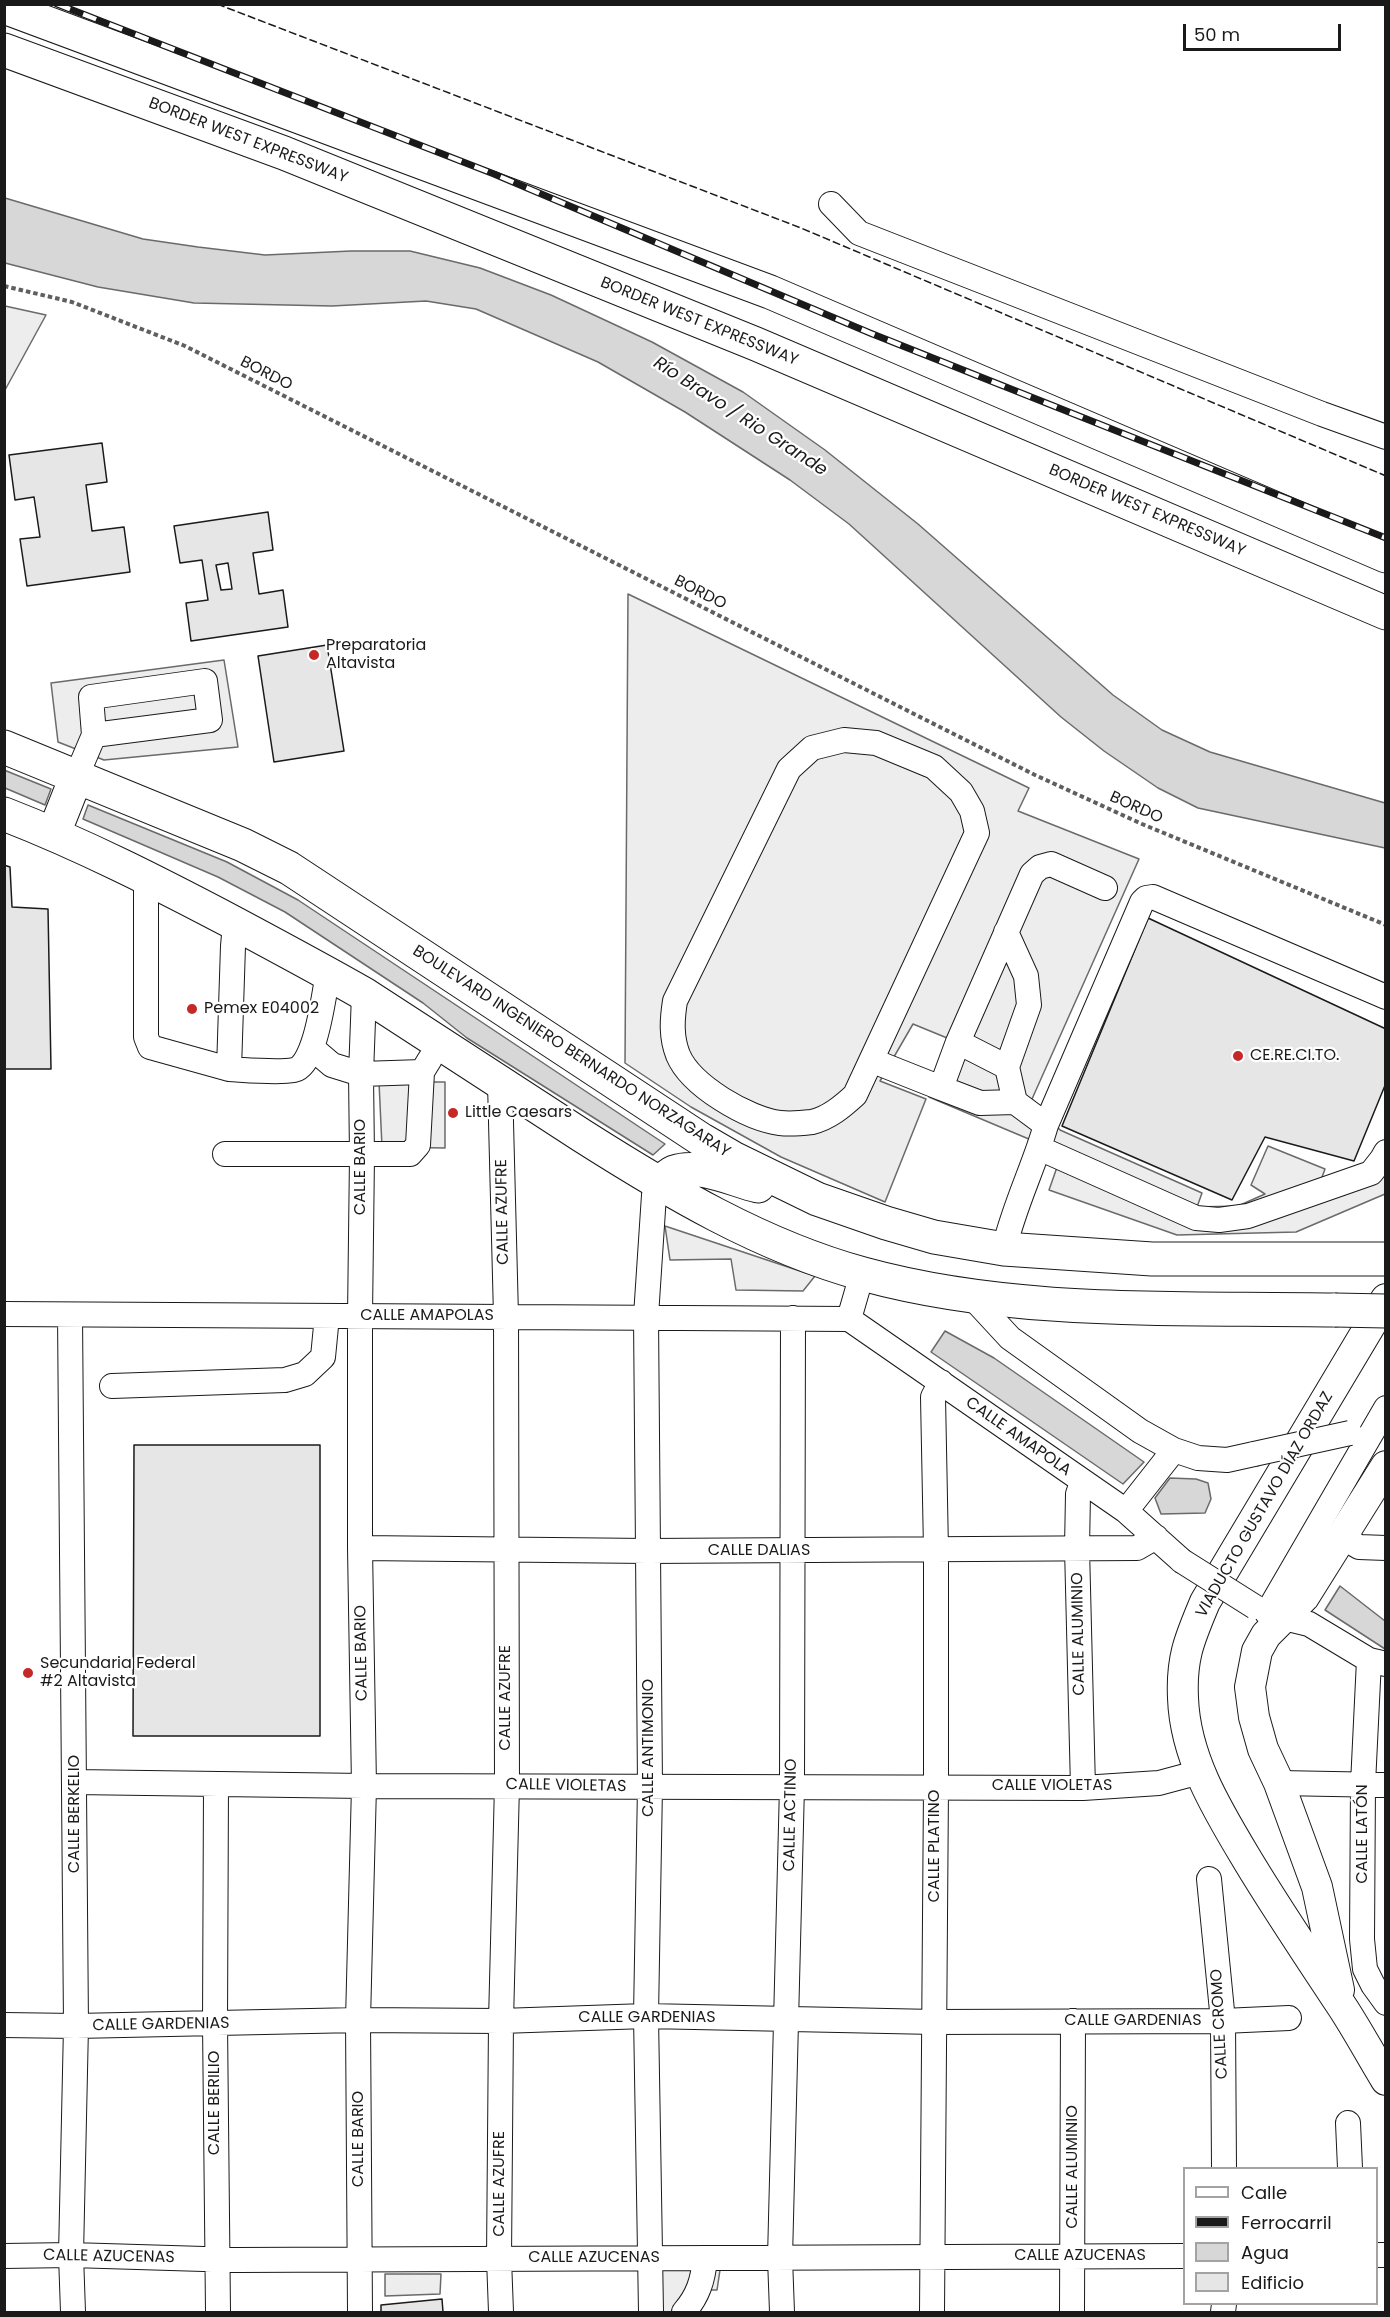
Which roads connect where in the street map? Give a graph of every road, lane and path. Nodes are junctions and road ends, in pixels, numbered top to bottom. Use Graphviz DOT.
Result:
graph roads {
  1 [pos="4,7"];
  2 [pos="4,50"];
  3 [pos="831,204"];
  4 [pos="4,286"];
  5 [pos="1386,437"];
  6 [pos="1386,556"];
  7 [pos="1386,613"];
  8 [pos="94,735"];
  9 [pos="4,747"];
  10 [pos="66,804"];
  11 [pos="4,814"];
  12 [pos="146,876"];
  13 [pos="1105,888"];
  14 [pos="236,924"];
  15 [pos="1386,925"];
  16 [pos="1006,932"];
  17 [pos="328,973"];
  18 [pos="364,994"];
  19 [pos="1386,997"];
  20 [pos="958,1042"];
  21 [pos="440,1044"];
  22 [pos="312,1048"];
  23 [pos="873,1061"];
  24 [pos="1007,1067"];
  25 [pos="229,1069"];
  26 [pos="422,1072"];
  27 [pos="361,1074"];
  28 [pos="500,1083"];
  29 [pos="941,1088"];
  30 [pos="1015,1102"];
  31 [pos="1046,1125"];
  32 [pos="1039,1148"];
  33 [pos="1386,1152"];
  34 [pos="225,1154"];
  35 [pos="362,1156"];
  36 [pos="659,1184"];
  37 [pos="787,1184"];
  38 [pos="1004,1249"];
  39 [pos="1376,1259"];
  40 [pos="862,1274"];
  41 [pos="973,1298"];
  42 [pos="1386,1299"];
  43 [pos="1386,1311"];
  44 [pos="4,1314"];
  45 [pos="70,1315"];
  46 [pos="327,1316"];
  47 [pos="360,1316"];
  48 [pos="506,1316"];
  49 [pos="646,1316"];
  50 [pos="792,1318"];
  51 [pos="849,1319"];
  52 [pos="941,1382"];
  53 [pos="112,1386"];
  54 [pos="1386,1408"];
  55 [pos="1369,1437"];
  56 [pos="1167,1459"];
  57 [pos="1386,1466"];
  58 [pos="1082,1482"];
  59 [pos="1133,1504"];
  60 [pos="1155,1537"];
  61 [pos="1342,1537"];
  62 [pos="360,1548"];
  63 [pos="506,1548"];
  64 [pos="1077,1548"];
  65 [pos="1386,1548"];
  66 [pos="936,1550"];
  67 [pos="648,1551"];
  68 [pos="792,1551"];
  69 [pos="1268,1613"];
  70 [pos="1377,1662"];
  71 [pos="1200,1772"];
  72 [pos="75,1782"];
  73 [pos="1280,1783"];
  74 [pos="1374,1784"];
  75 [pos="216,1785"];
  76 [pos="507,1785"];
  77 [pos="364,1786"];
  78 [pos="650,1786"];
  79 [pos="792,1786"];
  80 [pos="936,1786"];
  81 [pos="1083,1788"];
  82 [pos="1209,1879"];
  83 [pos="1386,2002"];
  84 [pos="1342,2005"];
  85 [pos="646,2016"];
  86 [pos="1290,2018"];
  87 [pos="358,2020"];
  88 [pos="501,2020"];
  89 [pos="788,2020"];
  90 [pos="1073,2021"];
  91 [pos="1223,2021"];
  92 [pos="935,2022"];
  93 [pos="215,2023"];
  94 [pos="4,2025"];
  95 [pos="76,2026"];
  96 [pos="1386,2080"];
  97 [pos="1348,2123"];
  98 [pos="1224,2167"];
  99 [pos="1350,2167"];
  100 [pos="71,2255"];
  101 [pos="4,2256"];
  102 [pos="1183,2256"];
  103 [pos="649,2257"];
  104 [pos="932,2257"];
  105 [pos="1072,2257"];
  106 [pos="780,2258"];
  107 [pos="360,2259"];
  108 [pos="499,2259"];
  109 [pos="705,2259"];
  110 [pos="217,2260"];
  111 [pos="73,2313"];
  112 [pos="218,2313"];
  113 [pos="360,2313"];
  114 [pos="501,2313"];
  115 [pos="651,2313"];
  116 [pos="684,2313"];
  117 [pos="782,2313"];
  118 [pos="932,2313"];
  119 [pos="1072,2313"];
  1 -- 6 [label="highway"];
  2 -- 7 [label="highway, BORDER WEST EXPRESSWAY"];
  3 -- 5 [label="street"];
  4 -- 15 [label="path, BORDO"];
  8 -- 8 [label="street"];
  8 -- 10 [label="street"];
  9 -- 10 [label="highway, BOULEVARD INGENIERO BERNARDO NORZAGARAY"];
  10 -- 11 [label="highway, BOULEVARD INGENIERO BERNARDO NORZAGARAY"];
  10 -- 12 [label="highway, BOULEVARD INGENIERO BERNARDO NORZAGARAY"];
  10 -- 37 [label="highway, BOULEVARD INGENIERO BERNARDO NORZAGARAY"];
  12 -- 14 [label="highway, BOULEVARD INGENIERO BERNARDO NORZAGARAY"];
  12 -- 25 [label="street"];
  13 -- 16 [label="street"];
  14 -- 17 [label="highway, BOULEVARD INGENIERO BERNARDO NORZAGARAY"];
  14 -- 25 [label="street"];
  16 -- 20 [label="street"];
  16 -- 24 [label="street"];
  17 -- 18 [label="highway, BOULEVARD INGENIERO BERNARDO NORZAGARAY"];
  17 -- 22 [label="street"];
  18 -- 21 [label="highway, BOULEVARD INGENIERO BERNARDO NORZAGARAY"];
  18 -- 27 [label="street, CALLE BARIO"];
  19 -- 31 [label="street"];
  20 -- 24 [label="street"];
  20 -- 29 [label="street"];
  21 -- 26 [label="street"];
  21 -- 28 [label="highway, BOULEVARD INGENIERO BERNARDO NORZAGARAY"];
  22 -- 25 [label="street"];
  22 -- 27 [label="street"];
  23 -- 23 [label="street"];
  23 -- 29 [label="street"];
  24 -- 30 [label="street"];
  26 -- 27 [label="street"];
  26 -- 35 [label="street"];
  27 -- 35 [label="street, CALLE BARIO"];
  28 -- 36 [label="highway, BOULEVARD INGENIERO BERNARDO NORZAGARAY"];
  28 -- 48 [label="street, CALLE AZUFRE"];
  29 -- 30 [label="street"];
  30 -- 31 [label="street"];
  31 -- 32 [label="street"];
  32 -- 33 [label="street"];
  32 -- 38 [label="street"];
  34 -- 35 [label="street"];
  35 -- 47 [label="street, CALLE BARIO"];
  36 -- 37 [label="highway"];
  36 -- 40 [label="highway, BOULEVARD INGENIERO BERNARDO NORZAGARAY"];
  36 -- 49 [label="street, CALLE ANTIMONIO"];
  37 -- 38 [label="highway, BOULEVARD INGENIERO BERNARDO NORZAGARAY"];
  38 -- 39 [label="highway, BOULEVARD INGENIERO BERNARDO NORZAGARAY"];
  40 -- 41 [label="highway, BOULEVARD INGENIERO BERNARDO NORZAGARAY"];
  40 -- 51 [label="street"];
  41 -- 43 [label="highway, BOULEVARD INGENIERO BERNARDO NORZAGARAY, bridge"];
  41 -- 56 [label="street"];
  42 -- 71 [label="main road, VIADUCTO GUSTAVO DÍAZ ORDAZ"];
  44 -- 45 [label="street, CALLE AMAPOLAS"];
  45 -- 46 [label="street, CALLE AMAPOLAS"];
  45 -- 72 [label="street, CALLE BERKELIO"];
  46 -- 47 [label="street, CALLE AMAPOLAS"];
  46 -- 53 [label="street"];
  47 -- 48 [label="street, CALLE AMAPOLAS"];
  47 -- 62 [label="street, CALLE BARIO"];
  48 -- 49 [label="street, CALLE AMAPOLAS"];
  48 -- 63 [label="street, CALLE AZUFRE"];
  49 -- 50 [label="street, CALLE AMAPOLAS"];
  49 -- 67 [label="street, CALLE ANTIMONIO"];
  50 -- 51 [label="street, CALLE AMAPOLAS"];
  50 -- 68 [label="street, CALLE ACTINIO"];
  51 -- 52 [label="street, CALLE AMAPOLA"];
  52 -- 58 [label="street, CALLE AMAPOLA"];
  52 -- 66 [label="street, CALLE PLATINO"];
  54 -- 55 [label="street"];
  55 -- 56 [label="street, bridge"];
  55 -- 69 [label="street"];
  56 -- 59 [label="street"];
  57 -- 61 [label="main road, VIADUCTO GUSTAVO DÍAZ ORDAZ"];
  58 -- 59 [label="street, CALLE AMAPOLA"];
  58 -- 64 [label="street, CALLE ALUMINIO"];
  59 -- 60 [label="street, CALLE AMAPOLA"];
  60 -- 64 [label="street, CALLE DALIAS"];
  60 -- 69 [label="street, CALLE AMAPOLA, bridge"];
  61 -- 65 [label="street"];
  61 -- 69 [label="main road, VIADUCTO GUSTAVO DÍAZ ORDAZ"];
  62 -- 63 [label="street, CALLE DALIAS"];
  62 -- 77 [label="street, CALLE BARIO"];
  63 -- 67 [label="street, CALLE DALIAS"];
  63 -- 76 [label="street, CALLE AZUFRE"];
  64 -- 66 [label="street, CALLE DALIAS"];
  64 -- 81 [label="street, CALLE ALUMINIO"];
  66 -- 68 [label="street, CALLE DALIAS"];
  66 -- 80 [label="street, CALLE PLATINO"];
  67 -- 68 [label="street, CALLE DALIAS"];
  67 -- 78 [label="street, CALLE ANTIMONIO"];
  68 -- 79 [label="street, CALLE ACTINIO"];
  69 -- 70 [label="street, CALLE AMAPOLA"];
  69 -- 73 [label="main road, VIADUCTO GUSTAVO DÍAZ ORDAZ"];
  70 -- 74 [label="street, CALLE LATÓN"];
  71 -- 81 [label="street, CALLE VIOLETAS"];
  71 -- 84 [label="main road, VIADUCTO GUSTAVO DÍAZ ORDAZ"];
  72 -- 75 [label="street, CALLE VIOLETAS"];
  72 -- 95 [label="street, CALLE BERKELIO"];
  73 -- 74 [label="street"];
  73 -- 84 [label="main road, VIADUCTO GUSTAVO DÍAZ ORDAZ"];
  74 -- 83 [label="street, CALLE LATÓN"];
  75 -- 77 [label="street, CALLE VIOLETAS"];
  75 -- 93 [label="street, CALLE BERILIO"];
  76 -- 77 [label="street, CALLE VIOLETAS"];
  76 -- 78 [label="street, CALLE VIOLETAS"];
  76 -- 88 [label="street, CALLE AZUFRE"];
  77 -- 87 [label="street, CALLE BARIO"];
  78 -- 79 [label="street, CALLE VIOLETAS"];
  78 -- 85 [label="street, CALLE ANTIMONIO"];
  79 -- 80 [label="street, CALLE VIOLETAS"];
  79 -- 89 [label="street, CALLE ACTINIO"];
  80 -- 81 [label="street, CALLE VIOLETAS"];
  80 -- 92 [label="street, CALLE PLATINO"];
  82 -- 91 [label="street, CALLE CROMO"];
  84 -- 96 [label="main road, VIADUCTO GUSTAVO DÍAZ ORDAZ"];
  85 -- 88 [label="street, CALLE GARDENIAS"];
  85 -- 89 [label="street, CALLE GARDENIAS"];
  85 -- 103 [label="street, CALLE ANTIMONIO"];
  86 -- 91 [label="street, CALLE GARDENIAS"];
  87 -- 88 [label="street, CALLE GARDENIAS"];
  87 -- 93 [label="street, CALLE GARDENIAS"];
  87 -- 107 [label="street, CALLE BARIO"];
  88 -- 108 [label="street, CALLE AZUFRE"];
  89 -- 92 [label="street, CALLE GARDENIAS"];
  89 -- 106 [label="street, CALLE ACTINIO"];
  90 -- 91 [label="street, CALLE GARDENIAS"];
  90 -- 92 [label="street, CALLE GARDENIAS"];
  90 -- 105 [label="street, CALLE ALUMINIO"];
  91 -- 98 [label="street, CALLE CROMO"];
  92 -- 104 [label="street, CALLE PLATINO"];
  93 -- 95 [label="street, CALLE GARDENIAS"];
  93 -- 110 [label="street, CALLE BERILIO"];
  94 -- 95 [label="street, CALLE GARDENIAS"];
  95 -- 100 [label="street, CALLE BERKELIO"];
  97 -- 99 [label="street"];
  100 -- 101 [label="street, CALLE AZUCENAS"];
  100 -- 110 [label="street, CALLE AZUCENAS"];
  100 -- 111 [label="street, CALLE BERKELIO"];
  102 -- 105 [label="street, CALLE AZUCENAS"];
  103 -- 108 [label="street, CALLE AZUCENAS"];
  103 -- 109 [label="street, CALLE AZUCENAS"];
  103 -- 115 [label="street, CALLE ANTIMONIO"];
  104 -- 105 [label="street, CALLE AZUCENAS"];
  104 -- 106 [label="street, CALLE AZUCENAS"];
  104 -- 118 [label="street, CALLE PLATINO"];
  105 -- 119 [label="street, CALLE ALUMINIO"];
  106 -- 109 [label="street, CALLE AZUCENAS"];
  106 -- 117 [label="street, CALLE ACTINIO"];
  107 -- 108 [label="street, CALLE AZUCENAS"];
  107 -- 110 [label="street, CALLE AZUCENAS"];
  107 -- 113 [label="street, CALLE BARIO"];
  108 -- 114 [label="street, CALLE AZUFRE"];
  109 -- 116 [label="street"];
  110 -- 112 [label="street, CALLE BERILIO"];
}
